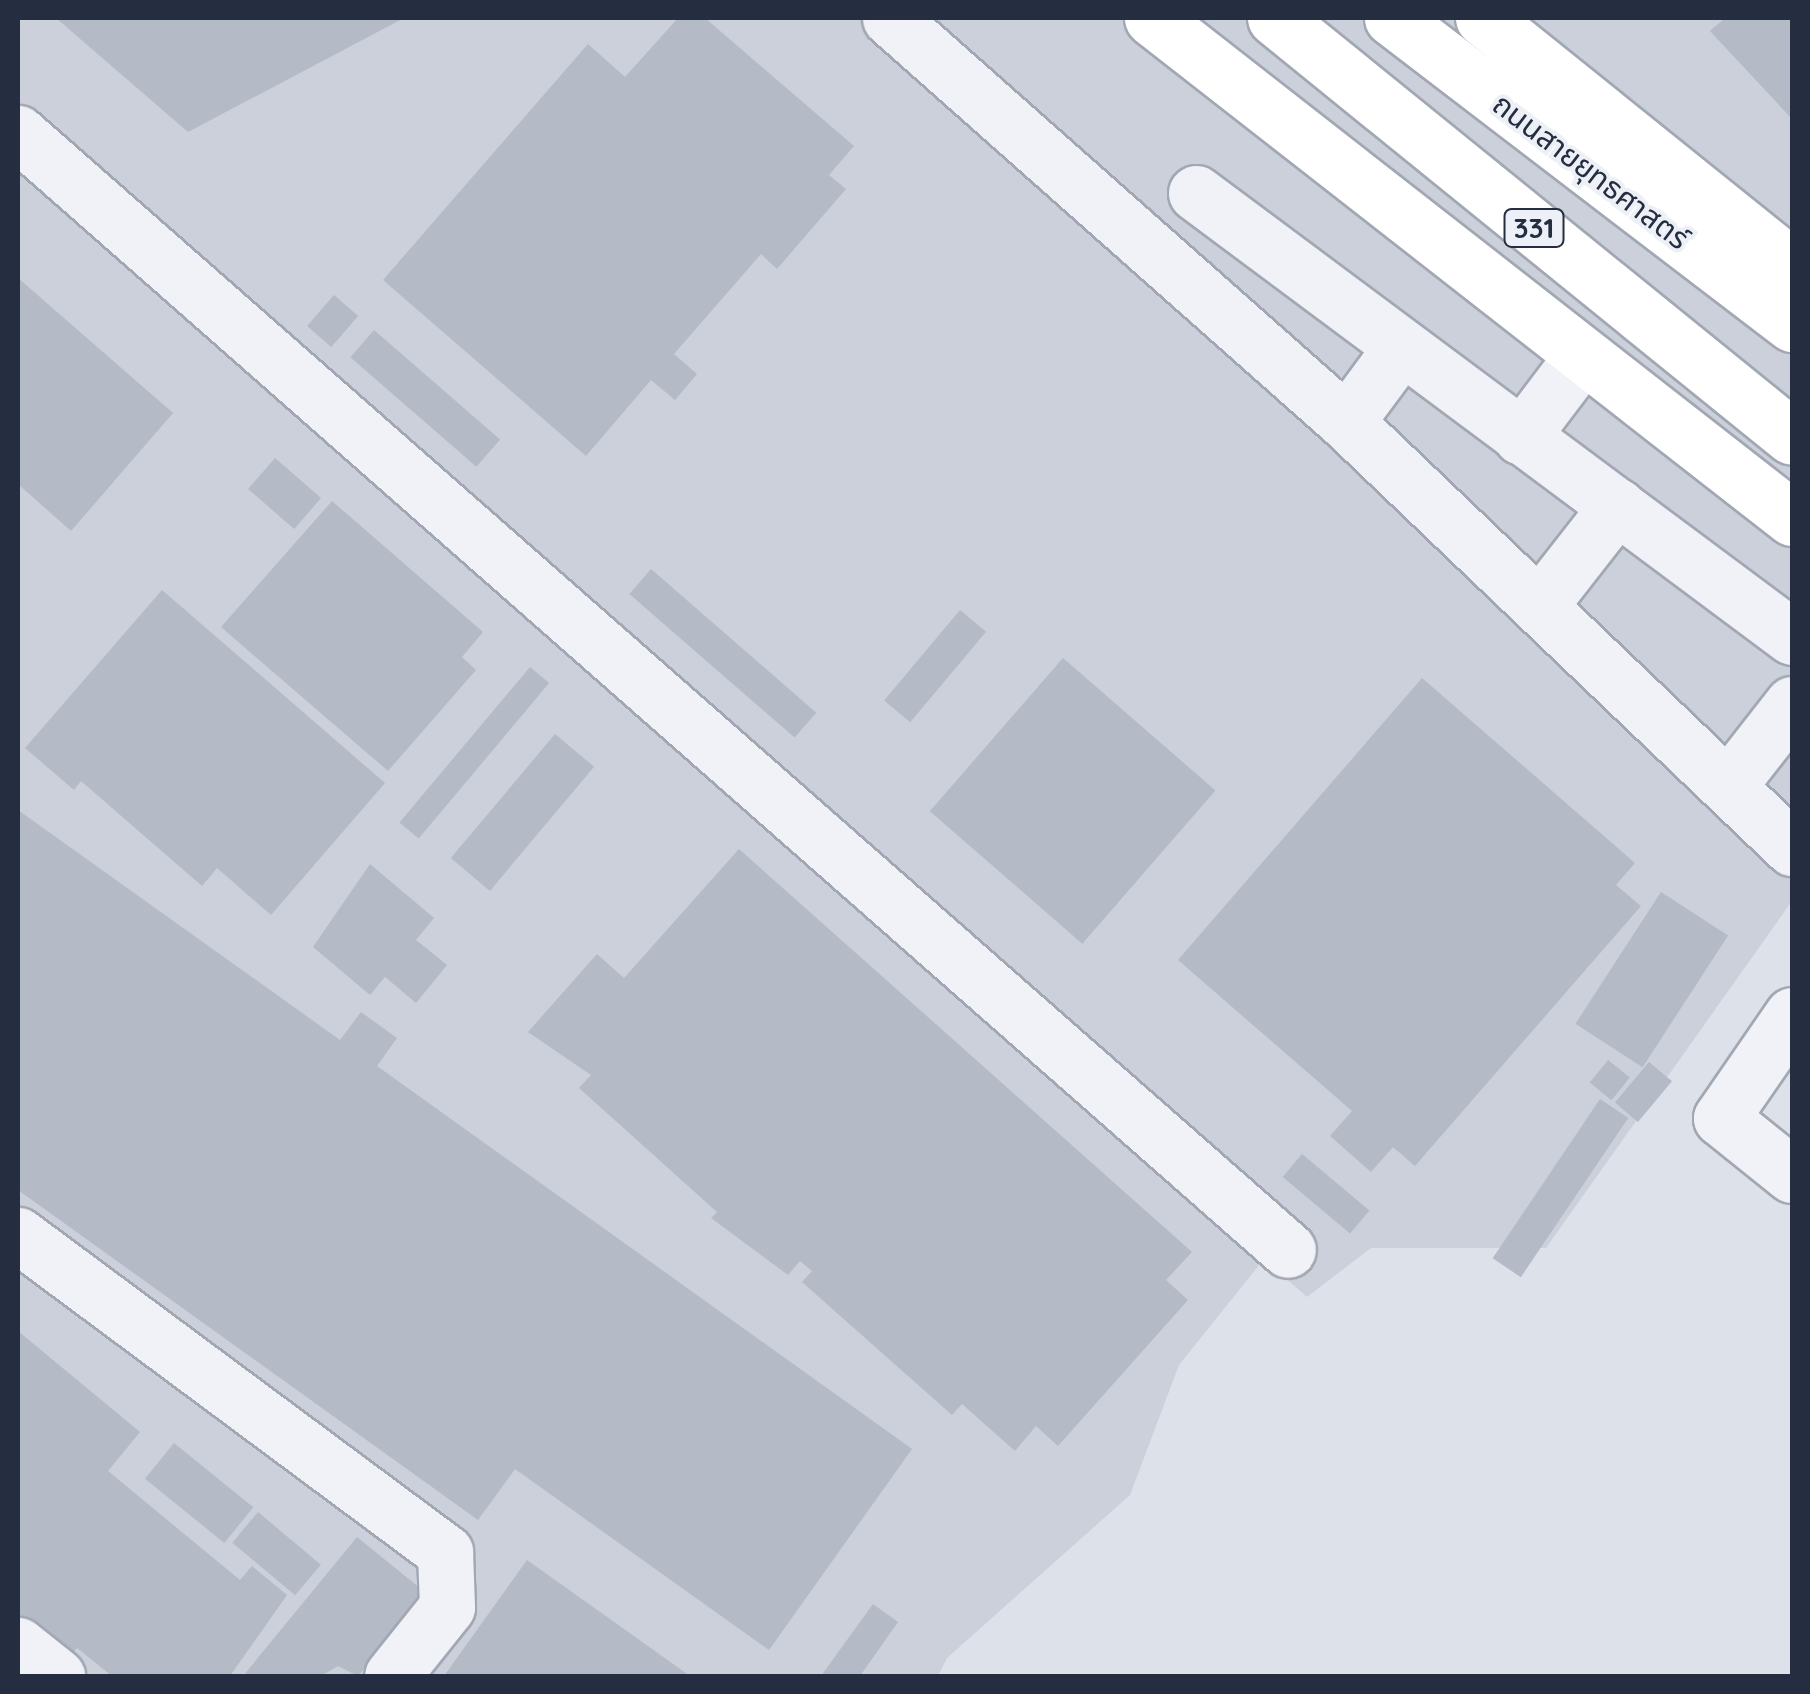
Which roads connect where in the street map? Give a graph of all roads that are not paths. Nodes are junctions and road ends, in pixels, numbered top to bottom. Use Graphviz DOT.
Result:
graph roads {
  1 [pos="890,18"];
  2 [pos="1152,18"];
  3 [pos="1275,18"];
  4 [pos="1392,18"];
  5 [pos="1483,18"];
  6 [pos="18,133"];
  7 [pos="1196,193"];
  8 [pos="1792,266"];
  9 [pos="1792,324"];
  10 [pos="1400,349"];
  11 [pos="1580,359"];
  12 [pos="1346,422"];
  13 [pos="1521,437"];
  14 [pos="1792,437"];
  15 [pos="1616,506"];
  16 [pos="1792,518"];
  17 [pos="1539,606"];
  18 [pos="1792,637"];
  19 [pos="1792,704"];
  20 [pos="1728,786"];
  21 [pos="1792,848"];
  22 [pos="1792,1016"];
  23 [pos="1792,1175"];
  24 [pos="18,1236"];
  25 [pos="1288,1250"];
  26 [pos="18,1645"];
  27 [pos="57,1676"];
  28 [pos="392,1676"];
  1 -- 12 [label="street"];
  2 -- 11 [label="main road"];
  3 -- 14 [label="main road, 331"];
  4 -- 9 [label="main road, ถนนสายยุทธศาสตร์ / 331"];
  5 -- 8 [label="main road"];
  6 -- 25 [label="street"];
  7 -- 10 [label="street"];
  10 -- 12 [label="street"];
  10 -- 13 [label="street"];
  11 -- 13 [label="street"];
  11 -- 16 [label="main road"];
  12 -- 17 [label="street"];
  13 -- 15 [label="street"];
  15 -- 17 [label="street"];
  15 -- 18 [label="street"];
  17 -- 20 [label="street"];
  19 -- 20 [label="street"];
  20 -- 21 [label="street"];
  22 -- 23 [label="street"];
  24 -- 28 [label="street"];
  26 -- 27 [label="street"];
}
